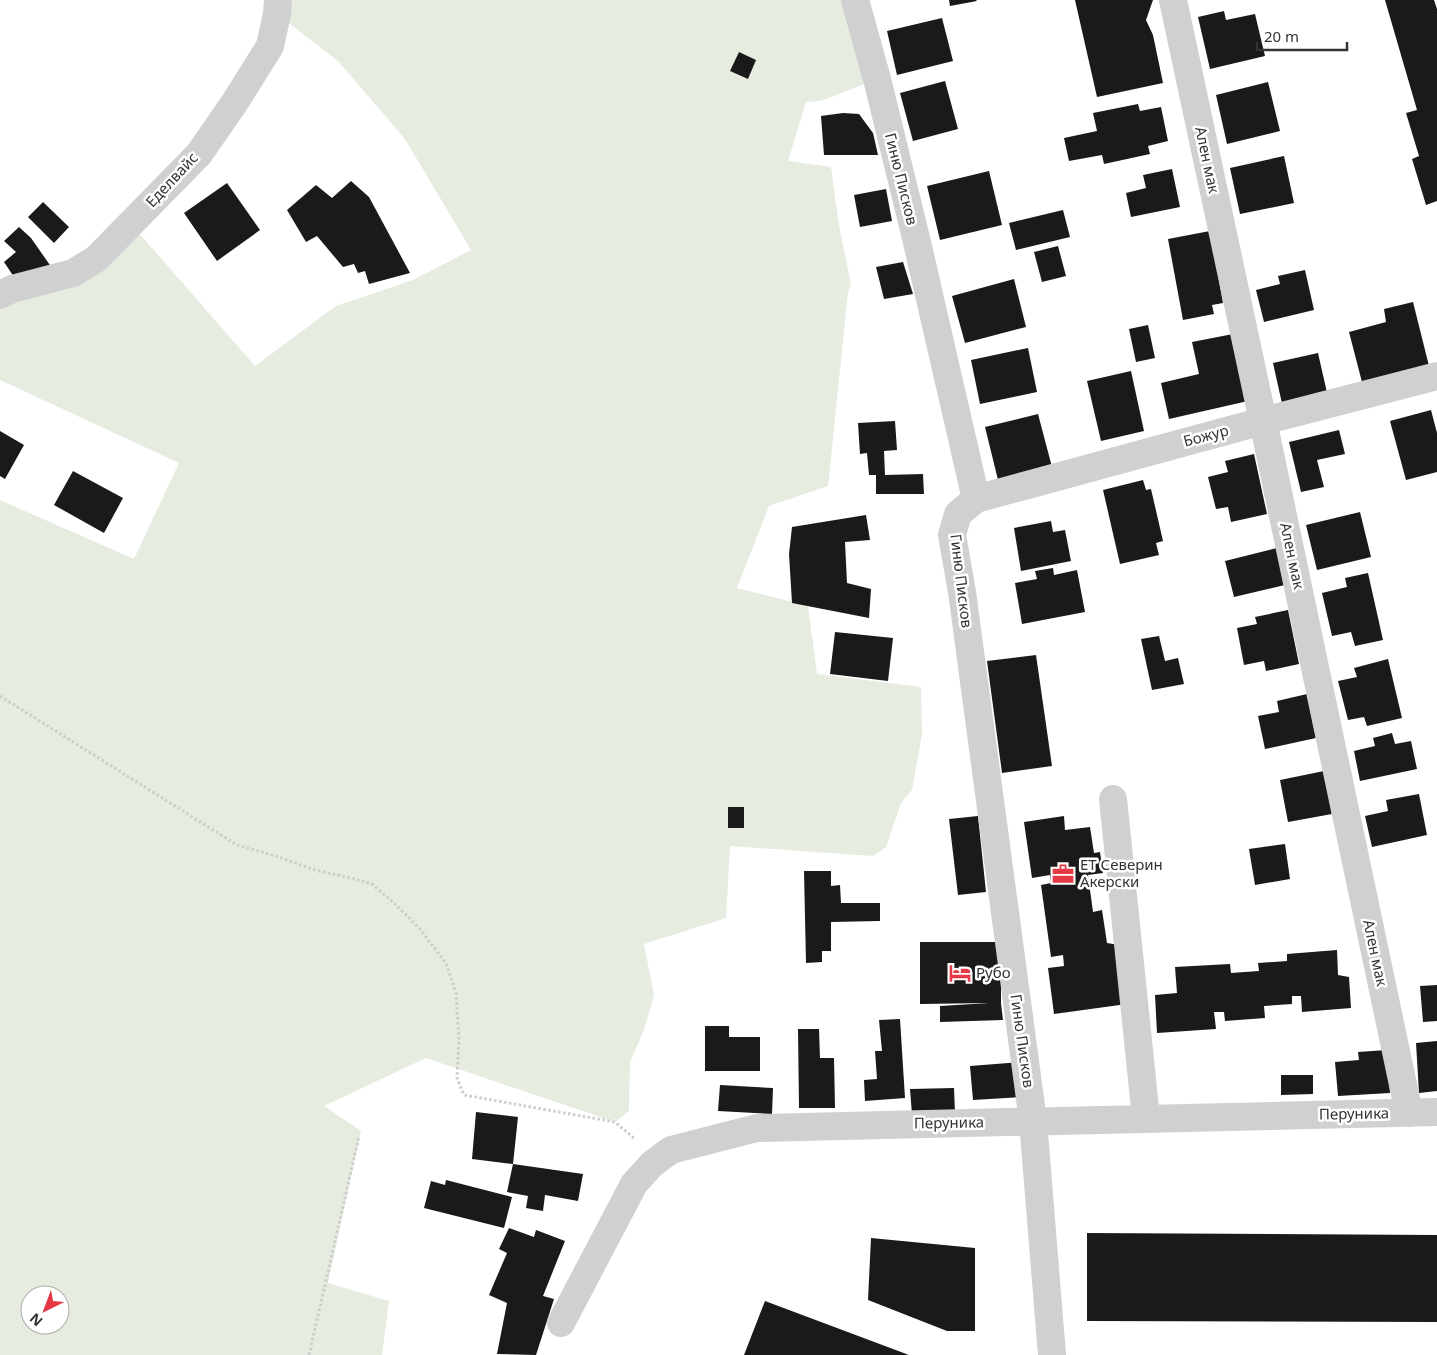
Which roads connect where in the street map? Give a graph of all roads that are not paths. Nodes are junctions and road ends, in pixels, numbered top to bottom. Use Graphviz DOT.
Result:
graph roads {
  1 [pos="278,0"];
  2 [pos="855,0"];
  3 [pos="1173,0"];
  4 [pos="0,295"];
  5 [pos="1437,376"];
  6 [pos="1263,421"];
  7 [pos="976,499"];
  8 [pos="1113,800"];
  9 [pos="1437,1112"];
  10 [pos="1409,1113"];
  11 [pos="1146,1118"];
  12 [pos="1033,1120"];
  13 [pos="561,1323"];
  14 [pos="1052,1355"];
  1 -- 4 [label="street, Еделвайс"];
  2 -- 7 [label="street, Гиню Писков"];
  3 -- 6 [label="street, Ален мак"];
  5 -- 6 [label="street, Божур"];
  6 -- 7 [label="street, Божур"];
  6 -- 10 [label="street, Ален мак"];
  7 -- 12 [label="street, Гиню Писков"];
  8 -- 11 [label="street"];
  9 -- 10 [label="street, Перуника"];
  10 -- 11 [label="street, Перуника"];
  11 -- 12 [label="street, Перуника"];
  12 -- 13 [label="street, Перуника"];
  12 -- 14 [label="street, Гиню Писков"];
}
